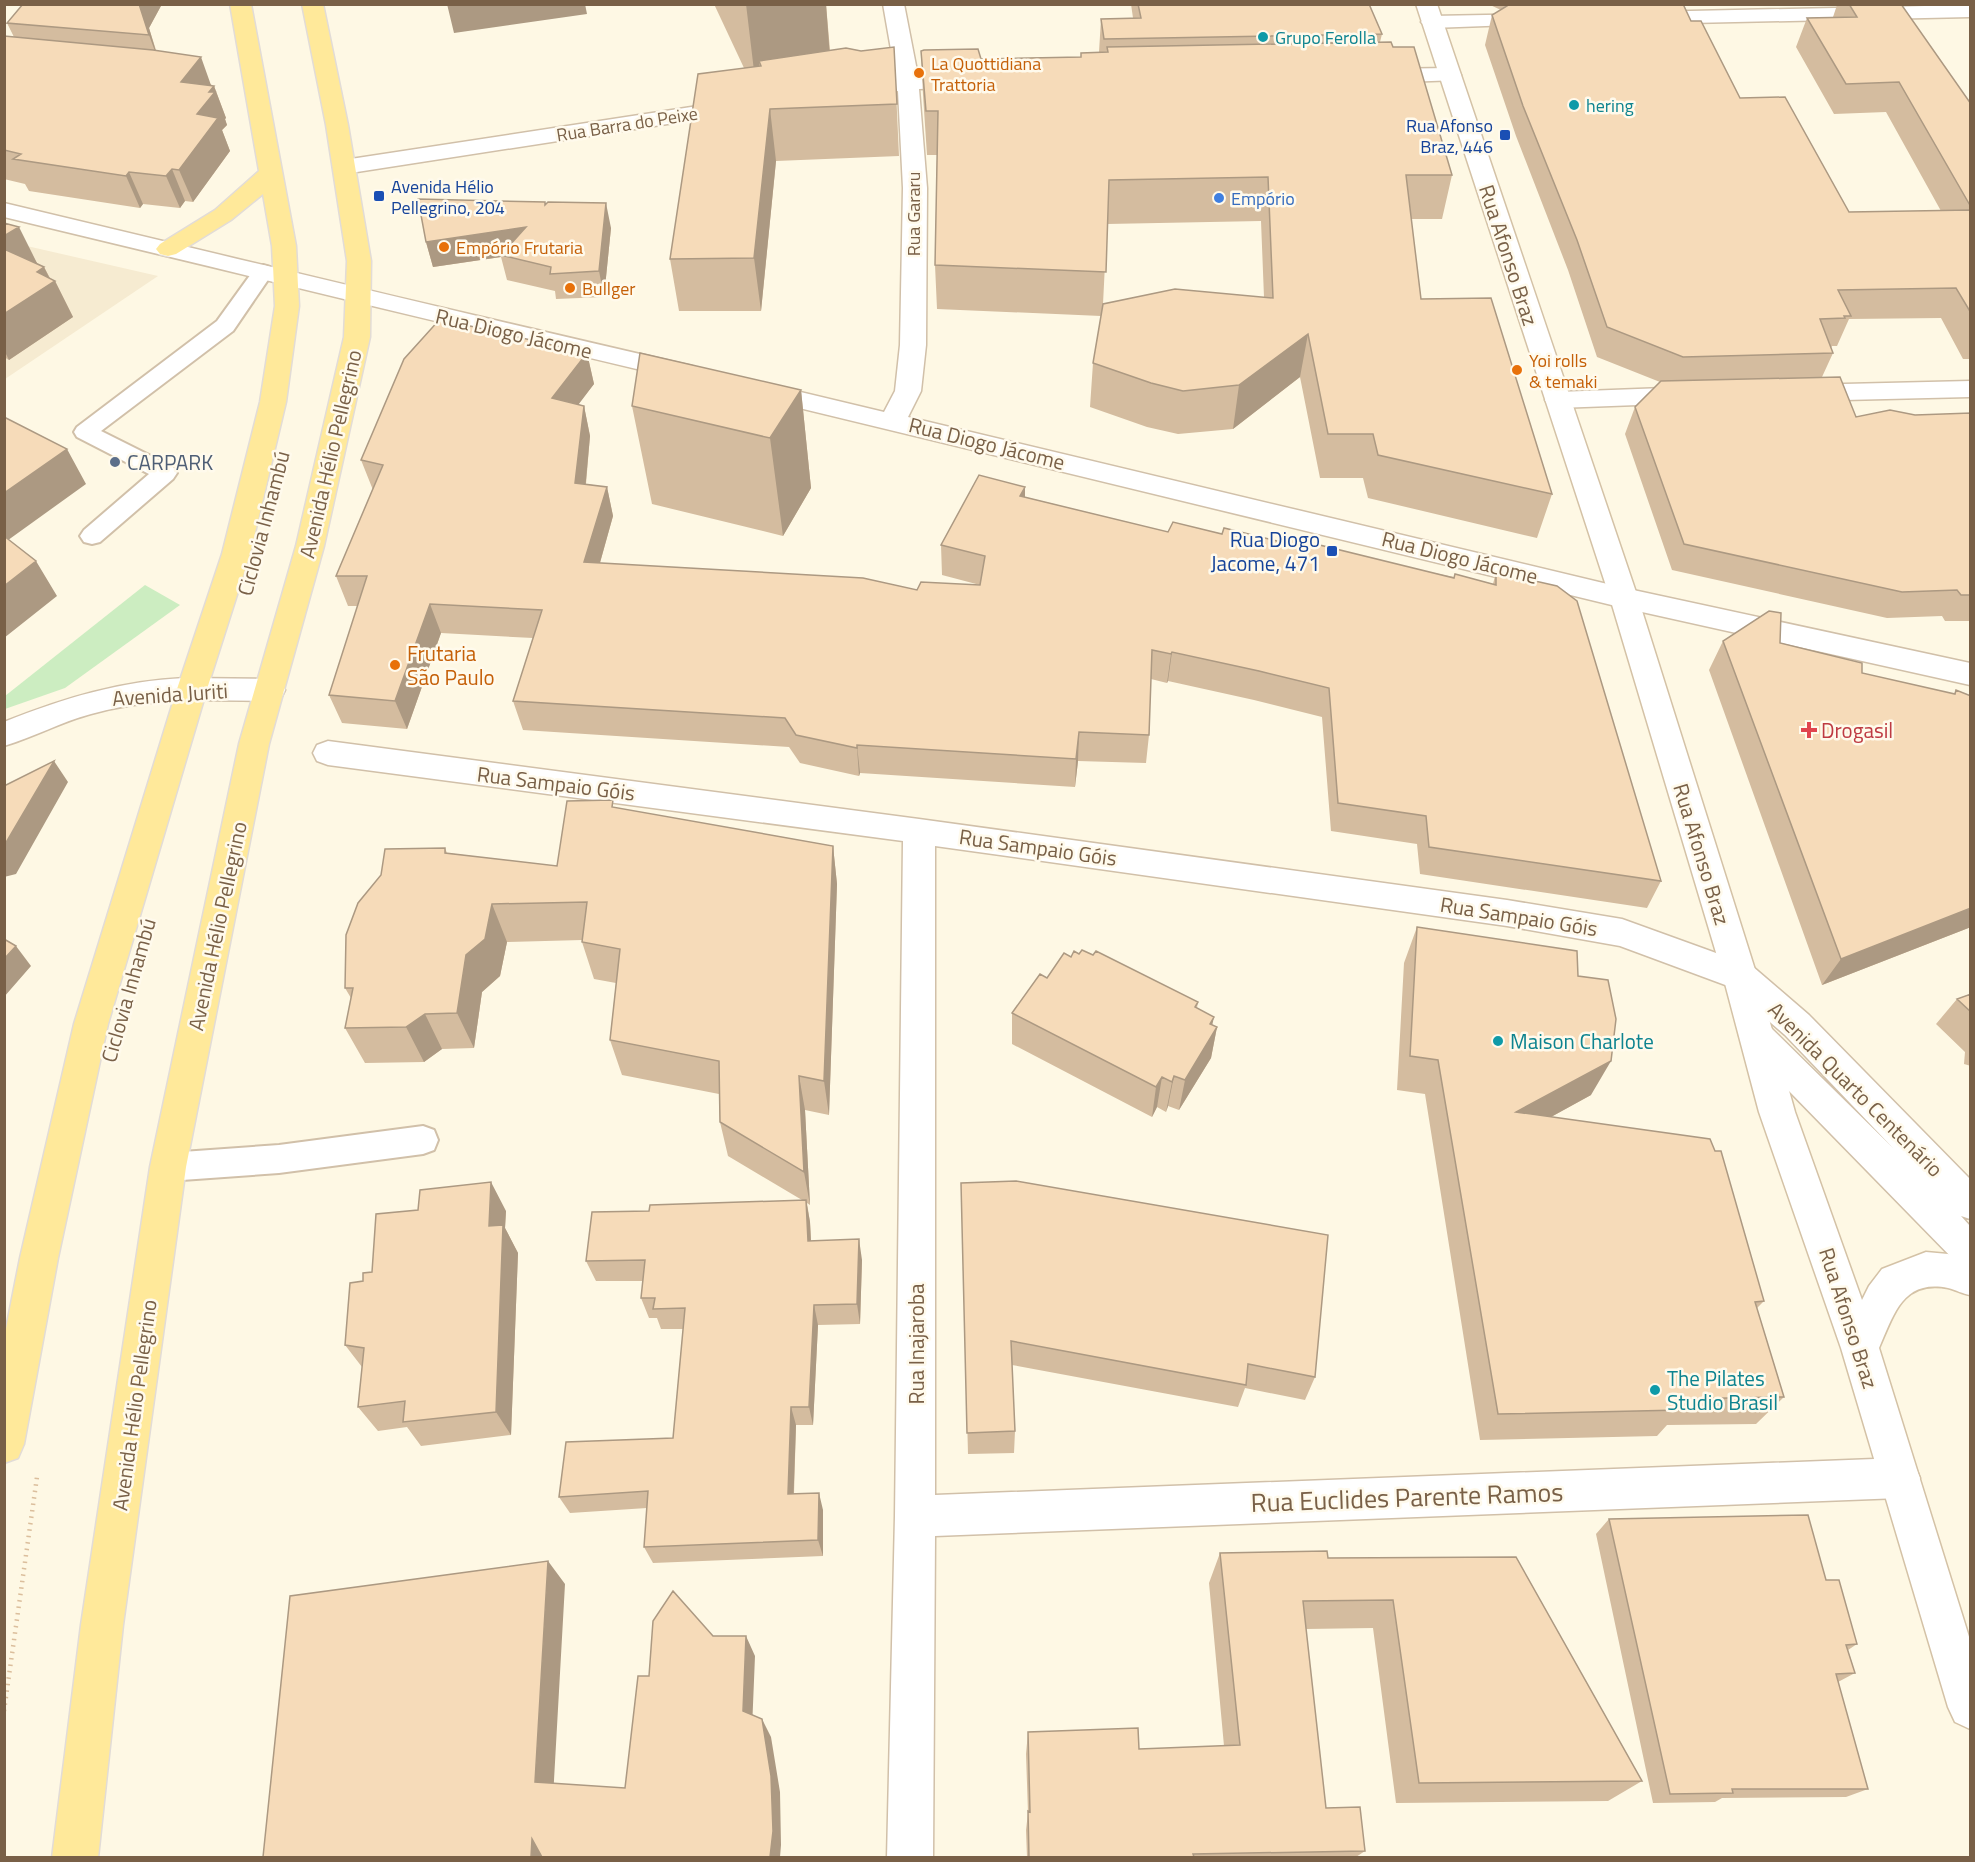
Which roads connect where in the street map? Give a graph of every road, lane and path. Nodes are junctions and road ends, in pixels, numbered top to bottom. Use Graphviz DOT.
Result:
graph roads {
  1 [pos="240,4"];
  2 [pos="312,4"];
  3 [pos="893,4"];
  4 [pos="1971,11"];
  5 [pos="1429,13"];
  6 [pos="1627,18"];
  7 [pos="1556,20"];
  8 [pos="1450,75"];
  9 [pos="1355,76"];
  10 [pos="990,82"];
  11 [pos="908,83"];
  12 [pos="824,94"];
  13 [pos="754,105"];
  14 [pos="344,167"];
  15 [pos="271,172"];
  16 [pos="4,210"];
  17 [pos="168,249"];
  18 [pos="274,274"];
  19 [pos="358,297"];
  20 [pos="1971,389"];
  21 [pos="1773,393"];
  22 [pos="1715,395"];
  23 [pos="1558,400"];
  24 [pos="893,420"];
  25 [pos="92,536"];
  26 [pos="1624,598"];
  27 [pos="1971,674"];
  28 [pos="192,689"];
  29 [pos="270,690"];
  30 [pos="4,735"];
  31 [pos="328,753"];
  32 [pos="918,831"];
  33 [pos="1740,976"];
  34 [pos="1756,1035"];
  35 [pos="423,1140"];
  36 [pos="168,1167"];
  37 [pos="1971,1203"];
  38 [pos="1971,1251"];
  39 [pos="1971,1278"];
  40 [pos="1860,1348"];
  41 [pos="4,1444"];
  42 [pos="38,1471"];
  43 [pos="1900,1478"];
  44 [pos="915,1516"];
  45 [pos="1971,1707"];
  46 [pos="4,1711"];
  47 [pos="75,1857"];
  48 [pos="910,1857"];
  1 -- 15 [label="main road"];
  2 -- 14 [label="main road, Avenida Hélio Pellegrino"];
  3 -- 11 [label="street, Rua Gararu"];
  4 -- 6 [label="street"];
  5 -- 7 [label="street"];
  5 -- 8 [label="street, Rua Afonso Braz"];
  8 -- 9 [label="street"];
  8 -- 23 [label="street, Rua Afonso Braz"];
  10 -- 11 [label="street"];
  11 -- 12 [label="street"];
  11 -- 24 [label="street, Rua Gararu"];
  13 -- 14 [label="street, Rua Barra do Peixe"];
  14 -- 19 [label="main road, Avenida Hélio Pellegrino"];
  15 -- 17 [label="main road"];
  15 -- 18 [label="main road"];
  16 -- 17 [label="street, Rua Diogo Jácome"];
  17 -- 18 [label="street, Rua Diogo Jácome"];
  18 -- 19 [label="street, Rua Diogo Jácome"];
  18 -- 25 [label="lane"];
  18 -- 28 [label="main road"];
  19 -- 24 [label="street, Rua Diogo Jácome"];
  19 -- 29 [label="main road, Avenida Hélio Pellegrino"];
  20 -- 21 [label="street"];
  22 -- 23 [label="street"];
  23 -- 26 [label="street, Rua Afonso Braz"];
  24 -- 26 [label="street, Rua Diogo Jácome"];
  26 -- 27 [label="street, Rua Diogo Jácome"];
  26 -- 33 [label="street, Rua Afonso Braz"];
  28 -- 29 [label="street, Avenida Juriti"];
  28 -- 30 [label="street, Avenida Juriti"];
  28 -- 41 [label="main road"];
  29 -- 36 [label="main road, Avenida Hélio Pellegrino"];
  31 -- 32 [label="street, Rua Sampaio Góis"];
  32 -- 33 [label="street, Rua Sampaio Góis"];
  32 -- 44 [label="street, Rua Inajaroba"];
  33 -- 34 [label="street, Rua Afonso Braz"];
  33 -- 37 [label="street, Avenida Quarto Centenário"];
  34 -- 38 [label="street, Avenida Quarto Centenário"];
  34 -- 40 [label="street, Rua Afonso Braz"];
  35 -- 36 [label="lane"];
  36 -- 47 [label="main road, Avenida Hélio Pellegrino"];
  39 -- 40 [label="street"];
  40 -- 43 [label="street, Rua Afonso Braz"];
  42 -- 46 [label="path"];
  43 -- 44 [label="street, Rua Euclides Parente Ramos"];
  43 -- 45 [label="street, Rua Afonso Braz"];
  44 -- 48 [label="street, Rua Inajaroba"];
}
